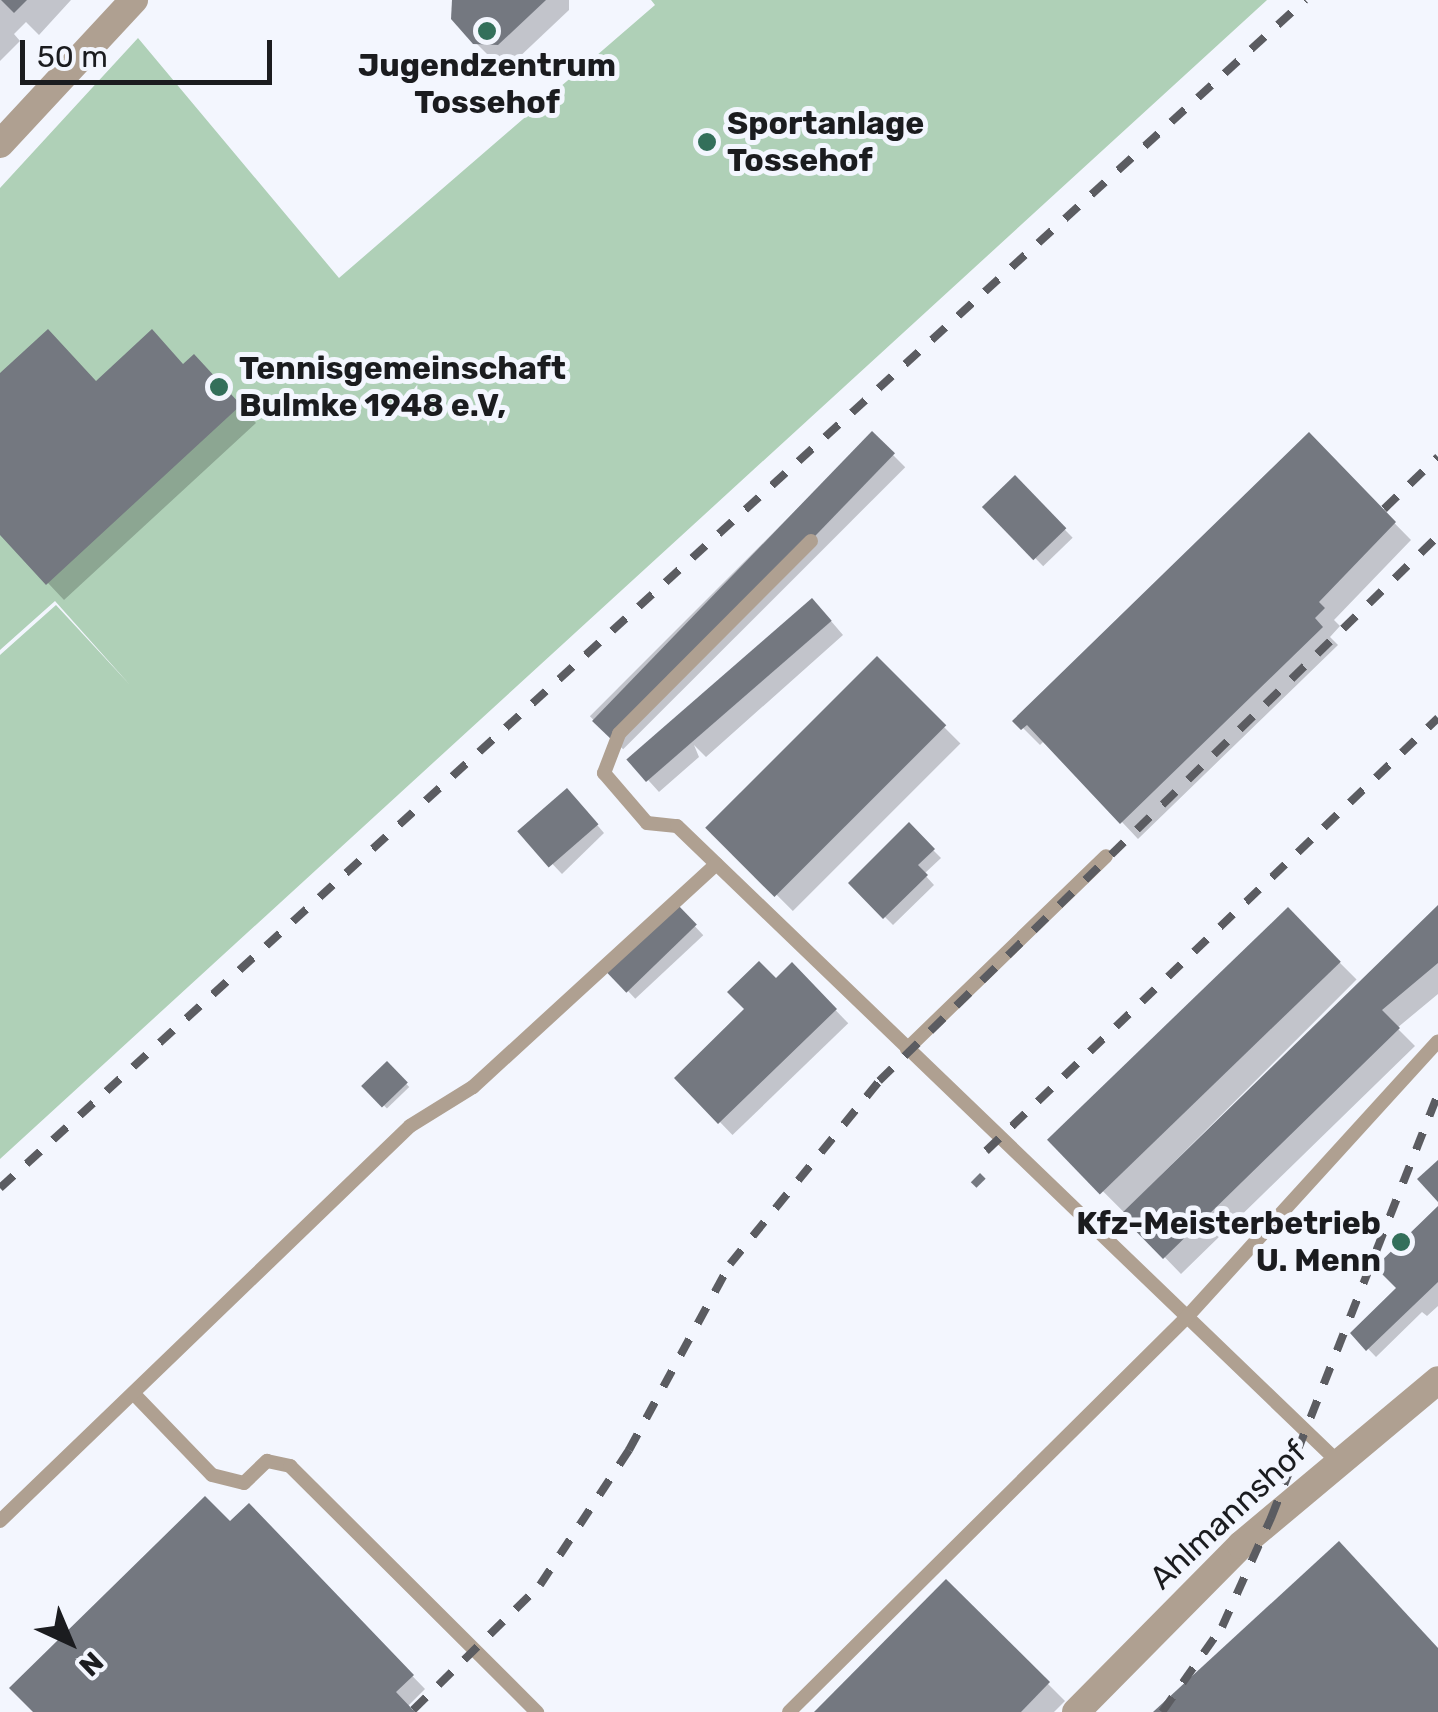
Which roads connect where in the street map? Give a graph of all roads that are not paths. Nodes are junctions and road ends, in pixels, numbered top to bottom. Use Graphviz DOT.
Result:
graph roads {
  1 [pos="134,0"];
  2 [pos="0,144"];
  3 [pos="811,541"];
  4 [pos="1106,856"];
  5 [pos="716,864"];
  6 [pos="1438,1041"];
  7 [pos="908,1049"];
  8 [pos="1186,1318"];
  9 [pos="1438,1380"];
  10 [pos="134,1394"];
  11 [pos="1336,1461"];
  12 [pos="0,1521"];
  13 [pos="538,1712"];
  14 [pos="789,1712"];
  15 [pos="1076,1712"];
  1 -- 2 [label="street"];
  3 -- 5 [label="lane"];
  4 -- 7 [label="lane"];
  5 -- 7 [label="lane"];
  5 -- 10 [label="lane"];
  6 -- 8 [label="lane"];
  7 -- 8 [label="lane"];
  8 -- 11 [label="lane"];
  8 -- 14 [label="lane"];
  9 -- 11 [label="street, Ahlmannshof"];
  10 -- 12 [label="lane"];
  10 -- 13 [label="lane"];
  11 -- 15 [label="street, Ahlmannshof"];
}
